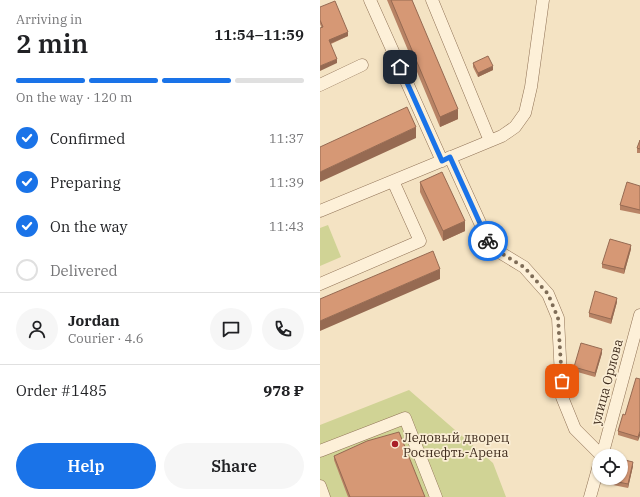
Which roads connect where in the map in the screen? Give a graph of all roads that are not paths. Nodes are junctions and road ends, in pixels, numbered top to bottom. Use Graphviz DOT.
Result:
graph roads {
  1 [pos="370,0"];
  2 [pos="432,0"];
  3 [pos="543,0"];
  4 [pos="362,65"];
  5 [pos="320,85"];
  6 [pos="490,141"];
  7 [pos="446,159"];
  8 [pos="393,181"];
  9 [pos="320,211"];
  10 [pos="320,284"];
  11 [pos="640,315"];
  12 [pos="595,449"];
  13 [pos="604,449"];
  14 [pos="320,451"];
  15 [pos="593,485"];
  16 [pos="320,486"];
  17 [pos="324,497"];
  18 [pos="436,497"];
  19 [pos="590,497"];
  1 -- 7 [label="street"];
  2 -- 6 [label="street"];
  3 -- 6 [label="street"];
  4 -- 5 [label="street"];
  6 -- 7 [label="street"];
  7 -- 8 [label="street"];
  7 -- 12 [label="street"];
  8 -- 9 [label="street"];
  8 -- 10 [label="street"];
  11 -- 13 [label="street, улица Орлова"];
  14 -- 18 [label="street"];
  15 -- 19 [label="street"];
  16 -- 17 [label="street"];
}
